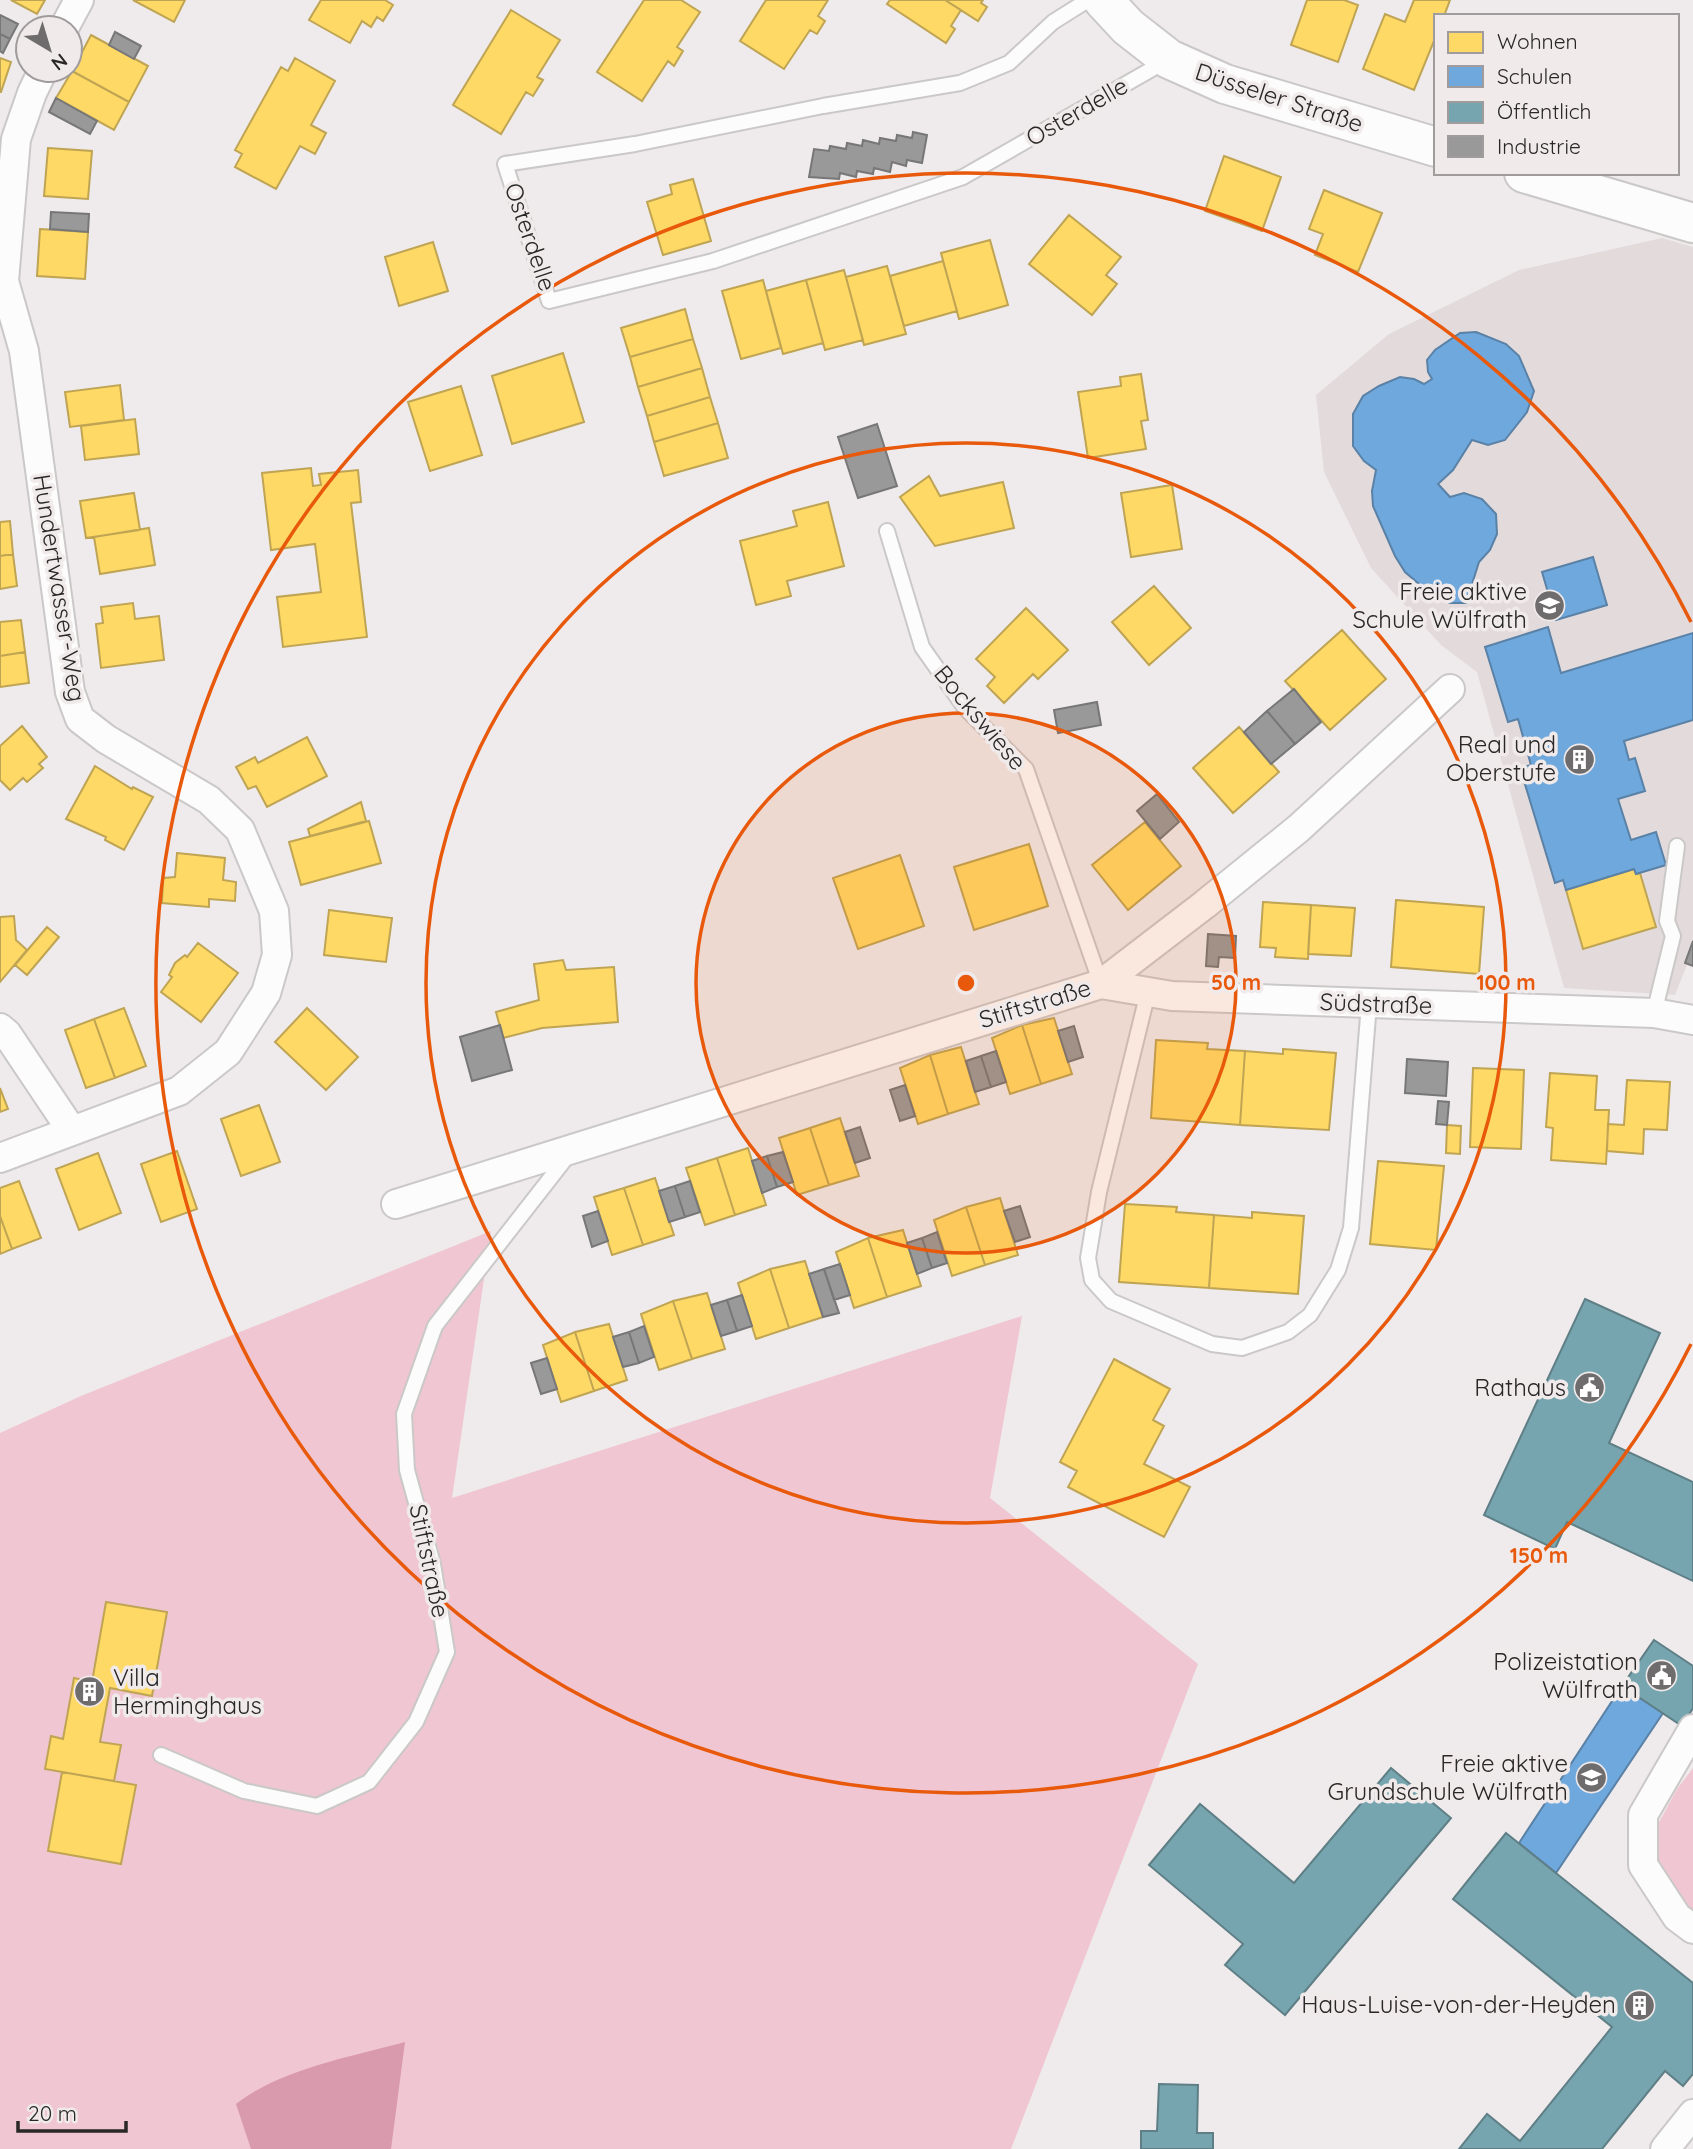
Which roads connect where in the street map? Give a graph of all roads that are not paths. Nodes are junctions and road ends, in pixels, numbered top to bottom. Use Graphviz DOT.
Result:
graph roads {
  1 [pos="1088,0"];
  2 [pos="1103,0"];
  3 [pos="1169,59"];
  4 [pos="36,84"];
  5 [pos="1434,146"];
  6 [pos="1531,175"];
  7 [pos="1693,223"];
  8 [pos="887,531"];
  9 [pos="1450,689"];
  10 [pos="1676,846"];
  11 [pos="1101,984"];
  12 [pos="1148,992"];
  13 [pos="1369,1003"];
  14 [pos="1654,1013"];
  15 [pos="1693,1020"];
  16 [pos="0,1028"];
  17 [pos="72,1131"];
  18 [pos="573,1149"];
  19 [pos="0,1158"];
  20 [pos="396,1204"];
  21 [pos="1693,1729"];
  22 [pos="160,1755"];
  23 [pos="1693,1929"];
  24 [pos="1693,2114"];
  25 [pos="1665,2149"];
  1 -- 3 [label="lane, Osterdelle"];
  2 -- 3 [label="main road, Düsseler Straße"];
  3 -- 5 [label="main road, Düsseler Straße"];
  4 -- 17 [label="street, Hundertwasser-Weg"];
  6 -- 7 [label="main road"];
  8 -- 11 [label="lane, Bockswiese"];
  9 -- 11 [label="street, Stiftstraße"];
  10 -- 14 [label="lane"];
  11 -- 12 [label="street, Südstraße"];
  11 -- 18 [label="street, Stiftstraße"];
  12 -- 13 [label="street, Südstraße"];
  12 -- 13 [label="lane"];
  13 -- 14 [label="street, Südstraße"];
  14 -- 15 [label="street, Südstraße"];
  16 -- 17 [label="street"];
  17 -- 19 [label="street, Hundertwasser-Weg"];
  18 -- 20 [label="street, Stiftstraße"];
  18 -- 22 [label="lane, Stiftstraße"];
  21 -- 23 [label="street"];
  24 -- 25 [label="street"];
}
